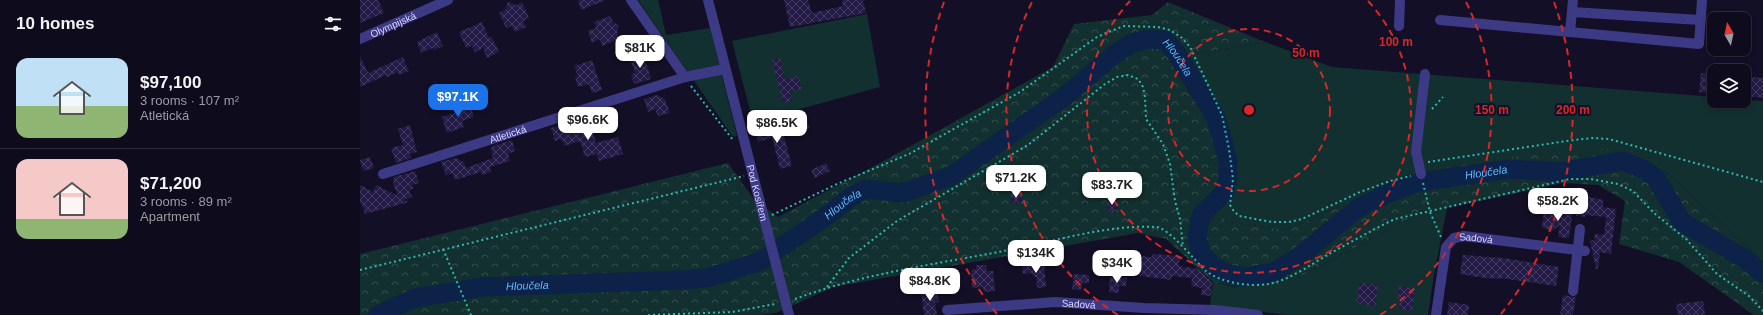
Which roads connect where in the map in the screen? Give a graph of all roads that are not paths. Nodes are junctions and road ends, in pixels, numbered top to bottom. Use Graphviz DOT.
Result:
graph roads {
  1 [pos="448,0"];
  2 [pos="632,0"];
  3 [pos="708,0"];
  4 [pos="1400,0"];
  5 [pos="1572,0"];
  6 [pos="1702,0"];
  7 [pos="1572,12"];
  8 [pos="1440,20"];
  9 [pos="1700,20"];
  10 [pos="1399,26"];
  11 [pos="1570,32"];
  12 [pos="360,39"];
  13 [pos="725,68"];
  14 [pos="1426,74"];
  15 [pos="685,77"];
  16 [pos="1420,171"];
  17 [pos="382,174"];
  18 [pos="1580,229"];
  19 [pos="1582,251"];
  20 [pos="1573,291"];
  21 [pos="947,310"];
  22 [pos="1144,312"];
  23 [pos="789,315"];
  24 [pos="1258,315"];
  25 [pos="1436,315"];
  1 -- 12 [label="street, Olympijská"];
  2 -- 15 [label="street"];
  3 -- 13 [label="street, Pod Kosířem"];
  4 -- 10 [label="street"];
  5 -- 7 [label="street"];
  6 -- 9 [label="street"];
  7 -- 9 [label="street"];
  7 -- 11 [label="street"];
  8 -- 11 [label="street"];
  9 -- 11 [label="street"];
  13 -- 15 [label="street, Atletická"];
  13 -- 23 [label="street, Pod Kosířem"];
  14 -- 16 [label="street"];
  15 -- 17 [label="street, Atletická"];
  18 -- 19 [label="street"];
  19 -- 20 [label="street"];
  19 -- 25 [label="street, Sadová"];
  21 -- 22 [label="street, Sadová"];
  22 -- 24 [label="street, Sadová"];
}
